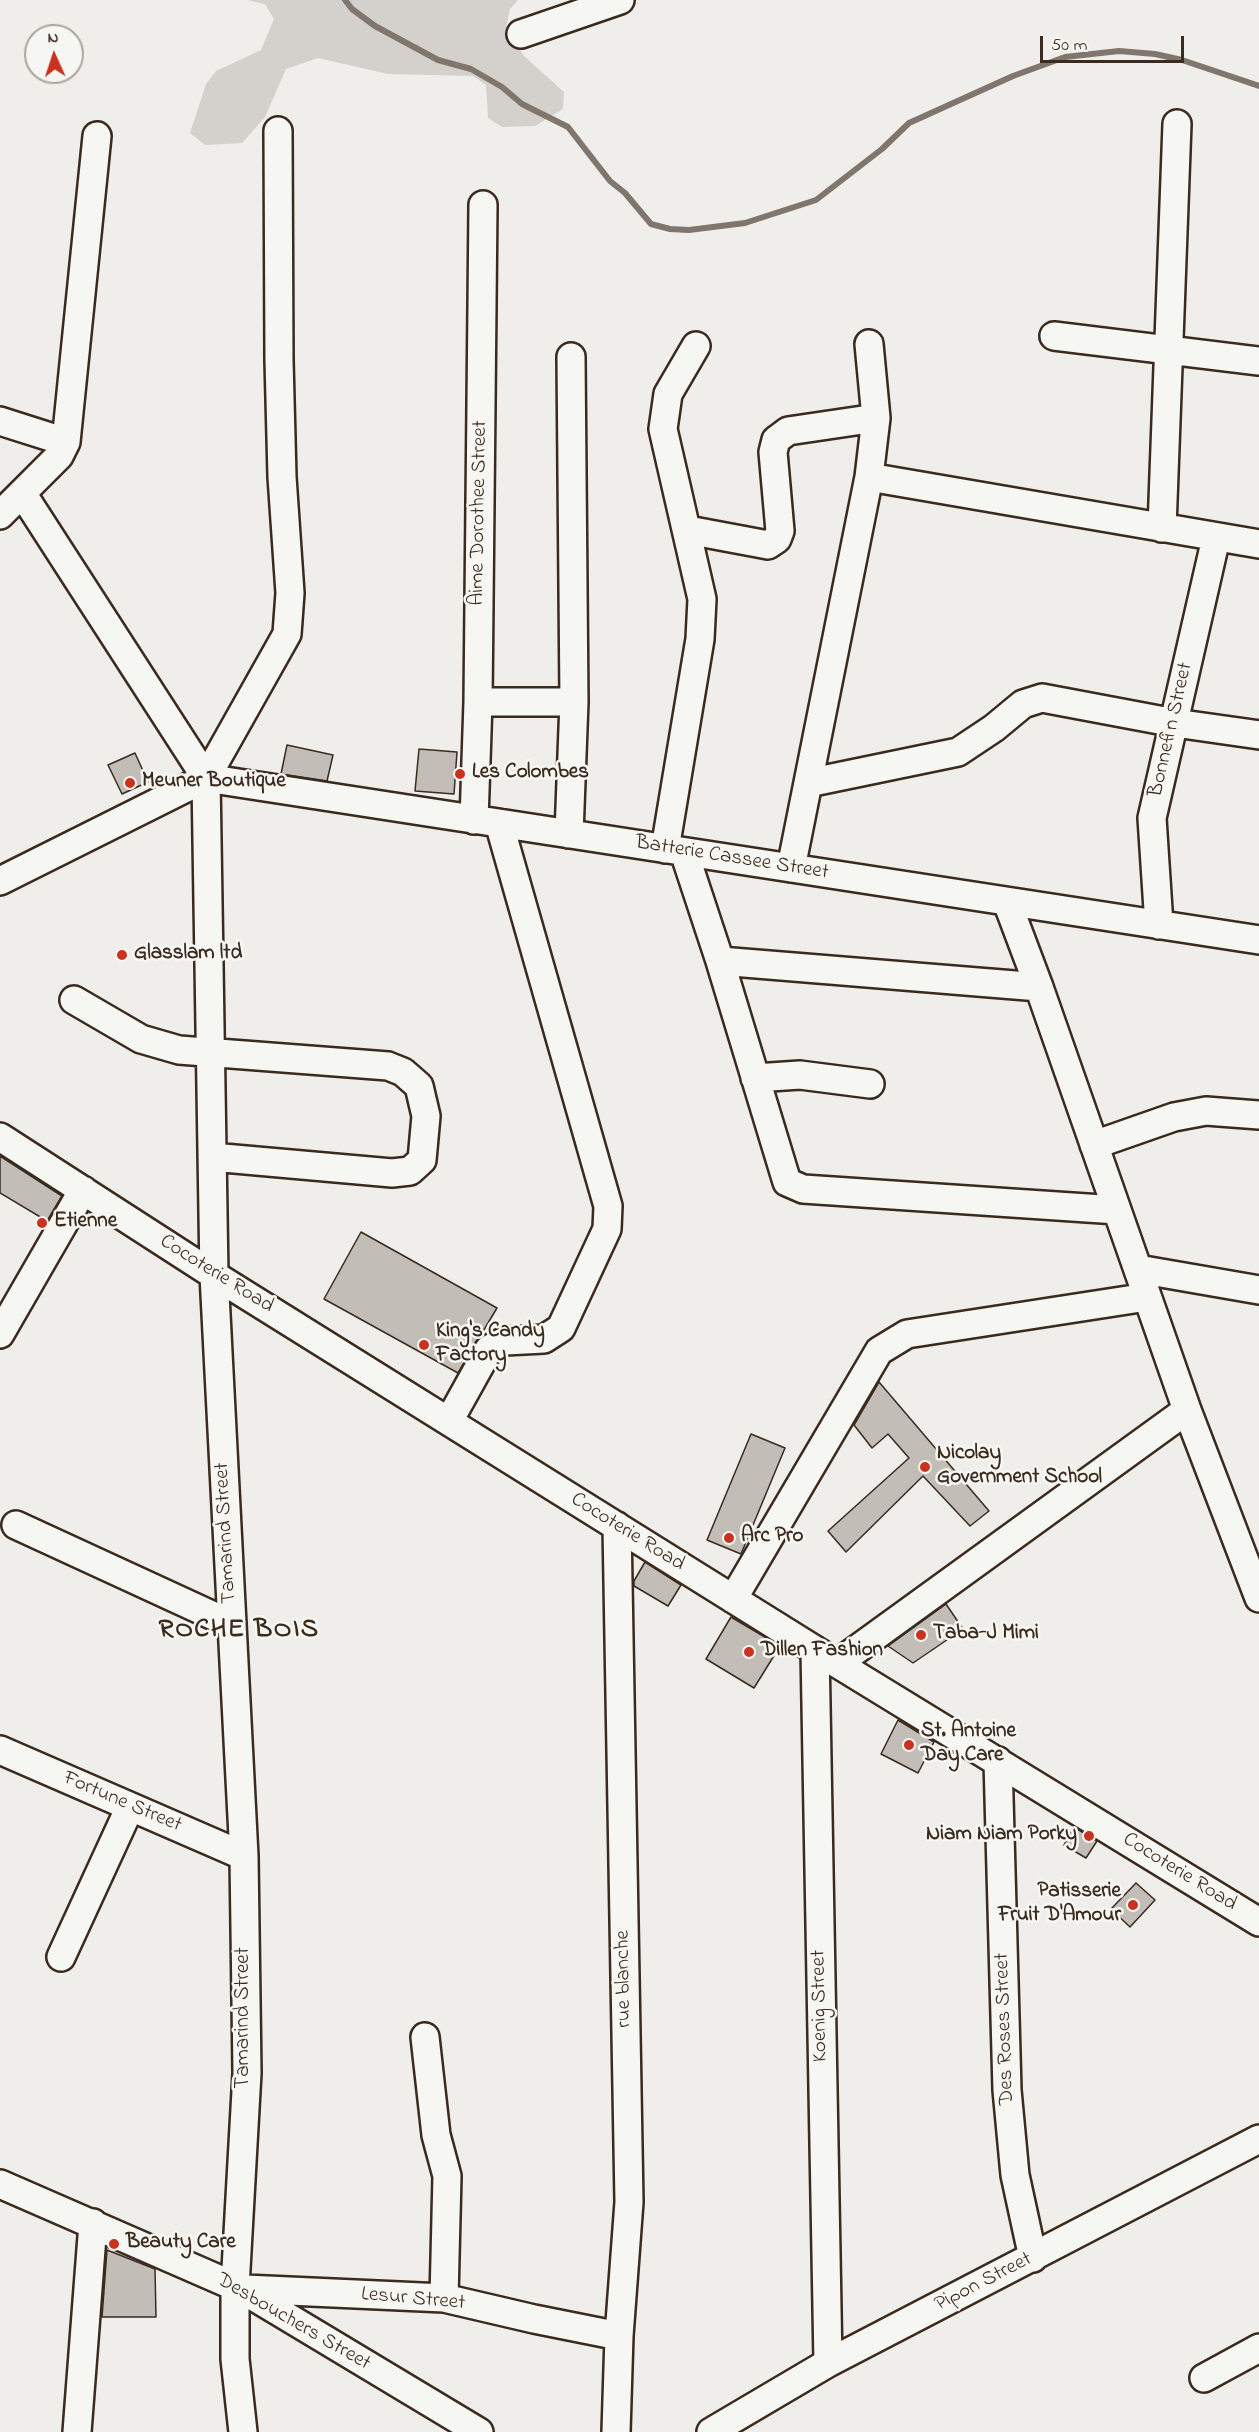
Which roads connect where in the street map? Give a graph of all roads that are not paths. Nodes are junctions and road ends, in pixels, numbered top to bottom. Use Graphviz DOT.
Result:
graph roads {
  1 [pos="620,0"];
  2 [pos="521,33"];
  3 [pos="1177,124"];
  4 [pos="278,131"];
  5 [pos="97,136"];
  6 [pos="483,206"];
  7 [pos="1054,336"];
  8 [pos="869,344"];
  9 [pos="696,346"];
  10 [pos="1168,350"];
  11 [pos="571,357"];
  12 [pos="1259,361"];
  13 [pos="876,418"];
  14 [pos="0,421"];
  15 [pos="66,442"];
  16 [pos="869,477"];
  17 [pos="22,493"];
  18 [pos="0,515"];
  19 [pos="1162,528"];
  20 [pos="688,530"];
  21 [pos="1216,538"];
  22 [pos="1259,544"];
  23 [pos="478,702"];
  24 [pos="574,702"];
  25 [pos="1175,723"];
  26 [pos="1259,735"];
  27 [pos="206,778"];
  28 [pos="808,783"];
  29 [pos="487,822"];
  30 [pos="569,834"];
  31 [pos="674,851"];
  32 [pos="791,868"];
  33 [pos="0,881"];
  34 [pos="1007,902"];
  35 [pos="1159,925"];
  36 [pos="1259,940"];
  37 [pos="720,961"];
  38 [pos="1039,987"];
  39 [pos="74,1000"];
  40 [pos="211,1052"];
  41 [pos="755,1078"];
  42 [pos="870,1084"];
  43 [pos="1259,1115"];
  44 [pos="1,1141"];
  45 [pos="1094,1144"];
  46 [pos="212,1157"];
  47 [pos="83,1191"];
  48 [pos="1117,1210"];
  49 [pos="1138,1269"];
  50 [pos="214,1275"];
  51 [pos="1259,1290"];
  52 [pos="1147,1297"];
  53 [pos="0,1334"];
  54 [pos="1187,1410"];
  55 [pos="449,1421"];
  56 [pos="16,1525"];
  57 [pos="617,1526"];
  58 [pos="1259,1598"];
  59 [pos="733,1599"];
  60 [pos="231,1624"];
  61 [pos="815,1650"];
  62 [pos="838,1664"];
  63 [pos="0,1750"];
  64 [pos="998,1761"];
  65 [pos="130,1807"];
  66 [pos="244,1856"];
  67 [pos="1259,1922"];
  68 [pos="61,1957"];
  69 [pos="425,2037"];
  70 [pos="1259,2139"];
  71 [pos="0,2184"];
  72 [pos="93,2223"];
  73 [pos="1033,2258"];
  74 [pos="238,2288"];
  75 [pos="444,2298"];
  76 [pos="619,2336"];
  77 [pos="1259,2348"];
  78 [pos="828,2363"];
  79 [pos="1204,2378"];
  80 [pos="241,2430"];
  81 [pos="77,2432"];
  82 [pos="479,2432"];
  83 [pos="616,2432"];
  84 [pos="711,2432"];
  1 -- 2 [label="street"];
  3 -- 10 [label="street"];
  4 -- 27 [label="street"];
  5 -- 15 [label="street"];
  6 -- 23 [label="street, Aime Dorothee Street"];
  7 -- 10 [label="street"];
  8 -- 13 [label="street"];
  9 -- 20 [label="street"];
  10 -- 12 [label="street"];
  10 -- 19 [label="street"];
  11 -- 24 [label="street"];
  13 -- 16 [label="street"];
  13 -- 20 [label="street"];
  14 -- 15 [label="street"];
  15 -- 17 [label="street"];
  16 -- 19 [label="street"];
  16 -- 28 [label="street"];
  17 -- 18 [label="street"];
  17 -- 27 [label="street"];
  19 -- 21 [label="street"];
  20 -- 31 [label="street"];
  21 -- 22 [label="street"];
  21 -- 25 [label="street, Bonnefin Street"];
  23 -- 24 [label="street"];
  23 -- 29 [label="street, Aime Dorothee Street"];
  24 -- 30 [label="street"];
  25 -- 26 [label="street"];
  25 -- 28 [label="street"];
  25 -- 35 [label="street, Bonnefin Street"];
  27 -- 29 [label="street, Batterie Cassee Street"];
  27 -- 33 [label="street"];
  27 -- 40 [label="street, Tamarind Street"];
  28 -- 32 [label="street"];
  29 -- 30 [label="street, Batterie Cassee Street"];
  29 -- 55 [label="street, Aime Dorothee Street"];
  30 -- 31 [label="street, Batterie Cassee Street"];
  31 -- 32 [label="street, Batterie Cassee Street"];
  31 -- 37 [label="street"];
  32 -- 34 [label="street, Batterie Cassee Street"];
  34 -- 35 [label="street, Batterie Cassee Street"];
  34 -- 38 [label="street"];
  35 -- 36 [label="street, Batterie Cassee Street"];
  37 -- 38 [label="street"];
  37 -- 41 [label="street"];
  38 -- 45 [label="street"];
  39 -- 40 [label="street"];
  40 -- 46 [label="street, Tamarind Street"];
  40 -- 46 [label="street"];
  41 -- 42 [label="street"];
  41 -- 48 [label="street"];
  43 -- 45 [label="street"];
  44 -- 47 [label="street, Cocoterie Road"];
  45 -- 48 [label="street"];
  46 -- 50 [label="street, Tamarind Street"];
  47 -- 50 [label="street, Cocoterie Road"];
  47 -- 53 [label="street"];
  48 -- 49 [label="street"];
  49 -- 51 [label="street"];
  49 -- 52 [label="street"];
  50 -- 55 [label="street, Cocoterie Road"];
  50 -- 60 [label="street, Tamarind Street"];
  52 -- 54 [label="street"];
  52 -- 59 [label="street"];
  54 -- 58 [label="street"];
  54 -- 62 [label="street"];
  55 -- 57 [label="street, Cocoterie Road"];
  56 -- 60 [label="street"];
  57 -- 59 [label="street, Cocoterie Road"];
  57 -- 76 [label="street, rue blanche"];
  59 -- 61 [label="street, Cocoterie Road"];
  60 -- 66 [label="street, Tamarind Street"];
  61 -- 62 [label="street, Cocoterie Road"];
  61 -- 78 [label="street, Koenig Street"];
  62 -- 64 [label="street, Cocoterie Road"];
  63 -- 65 [label="street, Fortune Street"];
  64 -- 67 [label="street, Cocoterie Road"];
  64 -- 73 [label="street, Des Roses Street"];
  65 -- 66 [label="street, Fortune Street"];
  65 -- 68 [label="street"];
  66 -- 74 [label="street, Tamarind Street"];
  69 -- 75 [label="street"];
  70 -- 73 [label="street, Pipon Street"];
  71 -- 72 [label="street, Desbouchers Street"];
  72 -- 74 [label="street, Desbouchers Street"];
  72 -- 81 [label="street"];
  73 -- 78 [label="street, Pipon Street"];
  74 -- 75 [label="street, Lesur Street"];
  74 -- 80 [label="street, Tamarind Street"];
  74 -- 82 [label="street, Desbouchers Street"];
  75 -- 76 [label="street, Lesur Street"];
  76 -- 83 [label="street, rue blanche"];
  77 -- 79 [label="street"];
  78 -- 84 [label="street, Pipon Street"];
}
